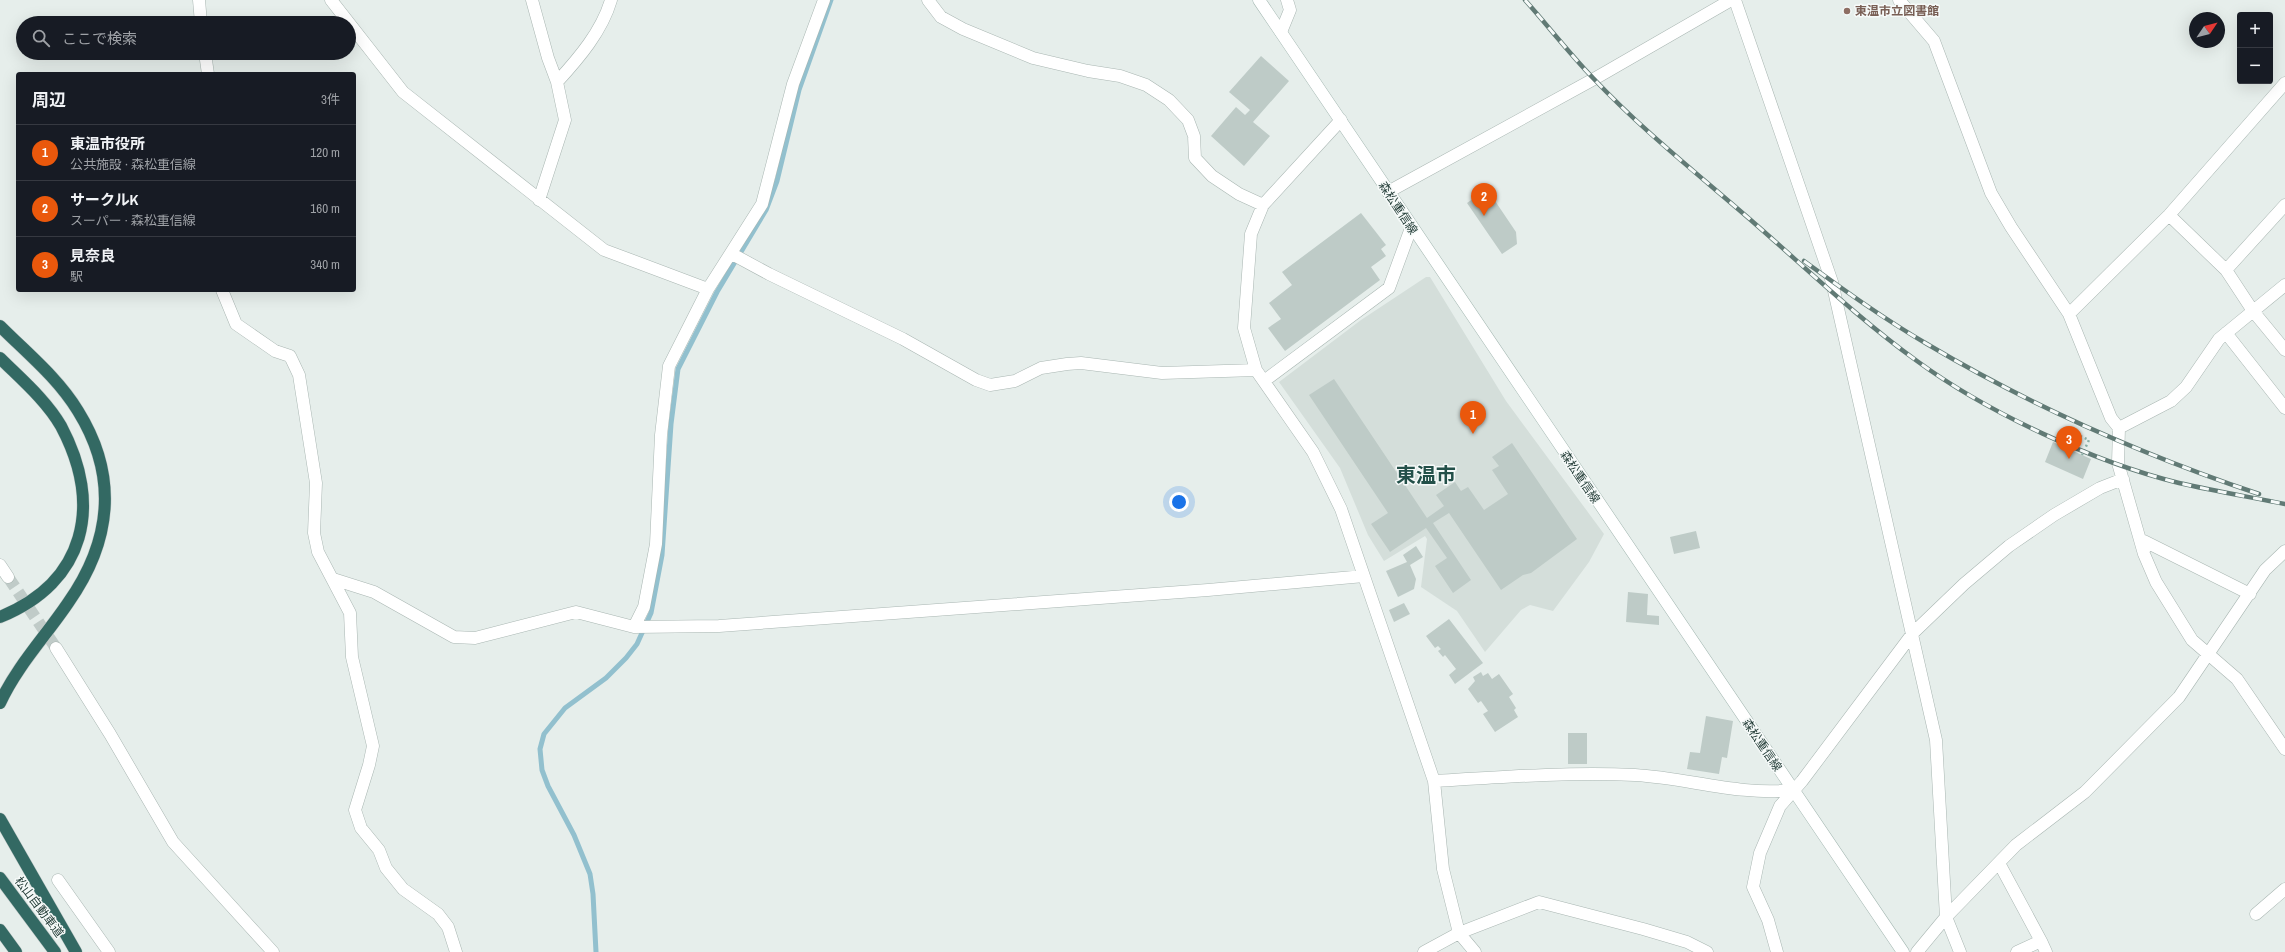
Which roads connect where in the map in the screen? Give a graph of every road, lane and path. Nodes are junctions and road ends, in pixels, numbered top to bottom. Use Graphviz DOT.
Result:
graph roads {
  1 [pos="200,0"];
  2 [pos="331,0"];
  3 [pos="532,0"];
  4 [pos="611,0"];
  5 [pos="824,0"];
  6 [pos="928,0"];
  7 [pos="1259,0"];
  8 [pos="1287,0"];
  9 [pos="1731,0"];
  10 [pos="1734,0"];
  11 [pos="1899,0"];
  12 [pos="201,16"];
  13 [pos="344,16"];
  14 [pos="356,32"];
  15 [pos="1280,32"];
  16 [pos="206,60"];
  17 [pos="208,72"];
  18 [pos="557,82"];
  19 [pos="2285,83"];
  20 [pos="1341,120"];
  21 [pos="1388,192"];
  22 [pos="539,200"];
  23 [pos="2285,204"];
  24 [pos="1264,205"];
  25 [pos="2169,215"];
  26 [pos="1411,228"];
  27 [pos="732,254"];
  28 [pos="2226,270"];
  29 [pos="2285,285"];
  30 [pos="708,289"];
  31 [pos="223,292"];
  32 [pos="2253,311"];
  33 [pos="2070,314"];
  34 [pos="0,326"];
  35 [pos="2226,333"];
  36 [pos="2285,350"];
  37 [pos="0,358"];
  38 [pos="1256,370"];
  39 [pos="1264,381"];
  40 [pos="2285,408"];
  41 [pos="2119,428"];
  42 [pos="2071,432"];
  43 [pos="2082,455"];
  44 [pos="2123,479"];
  45 [pos="2285,551"];
  46 [pos="2144,554"];
  47 [pos="0,565"];
  48 [pos="1364,576"];
  49 [pos="8,577"];
  50 [pos="333,579"];
  51 [pos="2250,594"];
  52 [pos="0,617"];
  53 [pos="634,627"];
  54 [pos="1914,633"];
  55 [pos="56,648"];
  56 [pos="2209,654"];
  57 [pos="0,703"];
  58 [pos="2285,749"];
  59 [pos="1434,781"];
  60 [pos="1792,790"];
  61 [pos="0,819"];
  62 [pos="1999,863"];
  63 [pos="0,878"];
  64 [pos="58,880"];
  65 [pos="2285,889"];
  66 [pos="2256,914"];
  67 [pos="1946,917"];
  68 [pos="0,930"];
  69 [pos="1459,933"];
  70 [pos="2041,941"];
  71 [pos="16,952"];
  72 [pos="55,952"];
  73 [pos="76,952"];
  74 [pos="109,952"];
  75 [pos="273,952"];
  76 [pos="456,952"];
  77 [pos="1424,952"];
  78 [pos="1475,952"];
  79 [pos="1707,952"];
  80 [pos="1777,952"];
  81 [pos="1903,952"];
  82 [pos="1917,952"];
  83 [pos="1960,952"];
  84 [pos="2016,952"];
  85 [pos="2046,952"];
  1 -- 12 [label="street"];
  2 -- 13 [label="street"];
  3 -- 18 [label="street"];
  4 -- 18 [label="street"];
  5 -- 27 [label="street"];
  6 -- 24 [label="street"];
  7 -- 15 [label="street, 森松重信線"];
  8 -- 15 [label="street"];
  9 -- 21 [label="street"];
  10 -- 54 [label="street"];
  11 -- 33 [label="street"];
  14 -- 22 [label="street"];
  15 -- 20 [label="street, 森松重信線"];
  16 -- 17 [label="street"];
  18 -- 22 [label="street"];
  19 -- 25 [label="street"];
  20 -- 21 [label="street, 森松重信線"];
  20 -- 24 [label="street"];
  21 -- 26 [label="street, 森松重信線"];
  22 -- 30 [label="street"];
  23 -- 28 [label="street"];
  24 -- 38 [label="street"];
  25 -- 28 [label="street"];
  25 -- 33 [label="street"];
  26 -- 39 [label="street"];
  26 -- 60 [label="street, 森松重信線"];
  27 -- 30 [label="street"];
  27 -- 38 [label="street"];
  28 -- 32 [label="street"];
  29 -- 32 [label="street"];
  30 -- 53 [label="street"];
  31 -- 50 [label="street"];
  32 -- 35 [label="street"];
  32 -- 36 [label="street"];
  33 -- 41 [label="street"];
  34 -- 57 [label="highway"];
  35 -- 40 [label="street"];
  35 -- 41 [label="street"];
  37 -- 52 [label="highway"];
  38 -- 39 [label="street"];
  39 -- 48 [label="street"];
  41 -- 44 [label="street"];
  42 -- 43 [label="path"];
  44 -- 46 [label="street"];
  44 -- 54 [label="street"];
  45 -- 51 [label="street"];
  46 -- 51 [label="street"];
  46 -- 56 [label="street"];
  47 -- 49 [label="street"];
  48 -- 53 [label="street"];
  48 -- 59 [label="street"];
  50 -- 53 [label="street"];
  50 -- 76 [label="street"];
  51 -- 56 [label="street"];
  54 -- 60 [label="street"];
  54 -- 67 [label="street"];
  55 -- 75 [label="street"];
  56 -- 58 [label="street"];
  56 -- 62 [label="street"];
  59 -- 60 [label="street"];
  59 -- 69 [label="street"];
  60 -- 80 [label="street"];
  60 -- 81 [label="street, 森松重信線"];
  61 -- 73 [label="highway"];
  62 -- 67 [label="street"];
  62 -- 70 [label="street"];
  63 -- 72 [label="highway, 松山自動車道"];
  64 -- 74 [label="street"];
  65 -- 66 [label="street"];
  67 -- 82 [label="street"];
  67 -- 83 [label="street"];
  68 -- 71 [label="highway"];
  69 -- 77 [label="street"];
  69 -- 78 [label="street"];
  69 -- 79 [label="street"];
  70 -- 84 [label="street"];
  70 -- 85 [label="street"];
}
